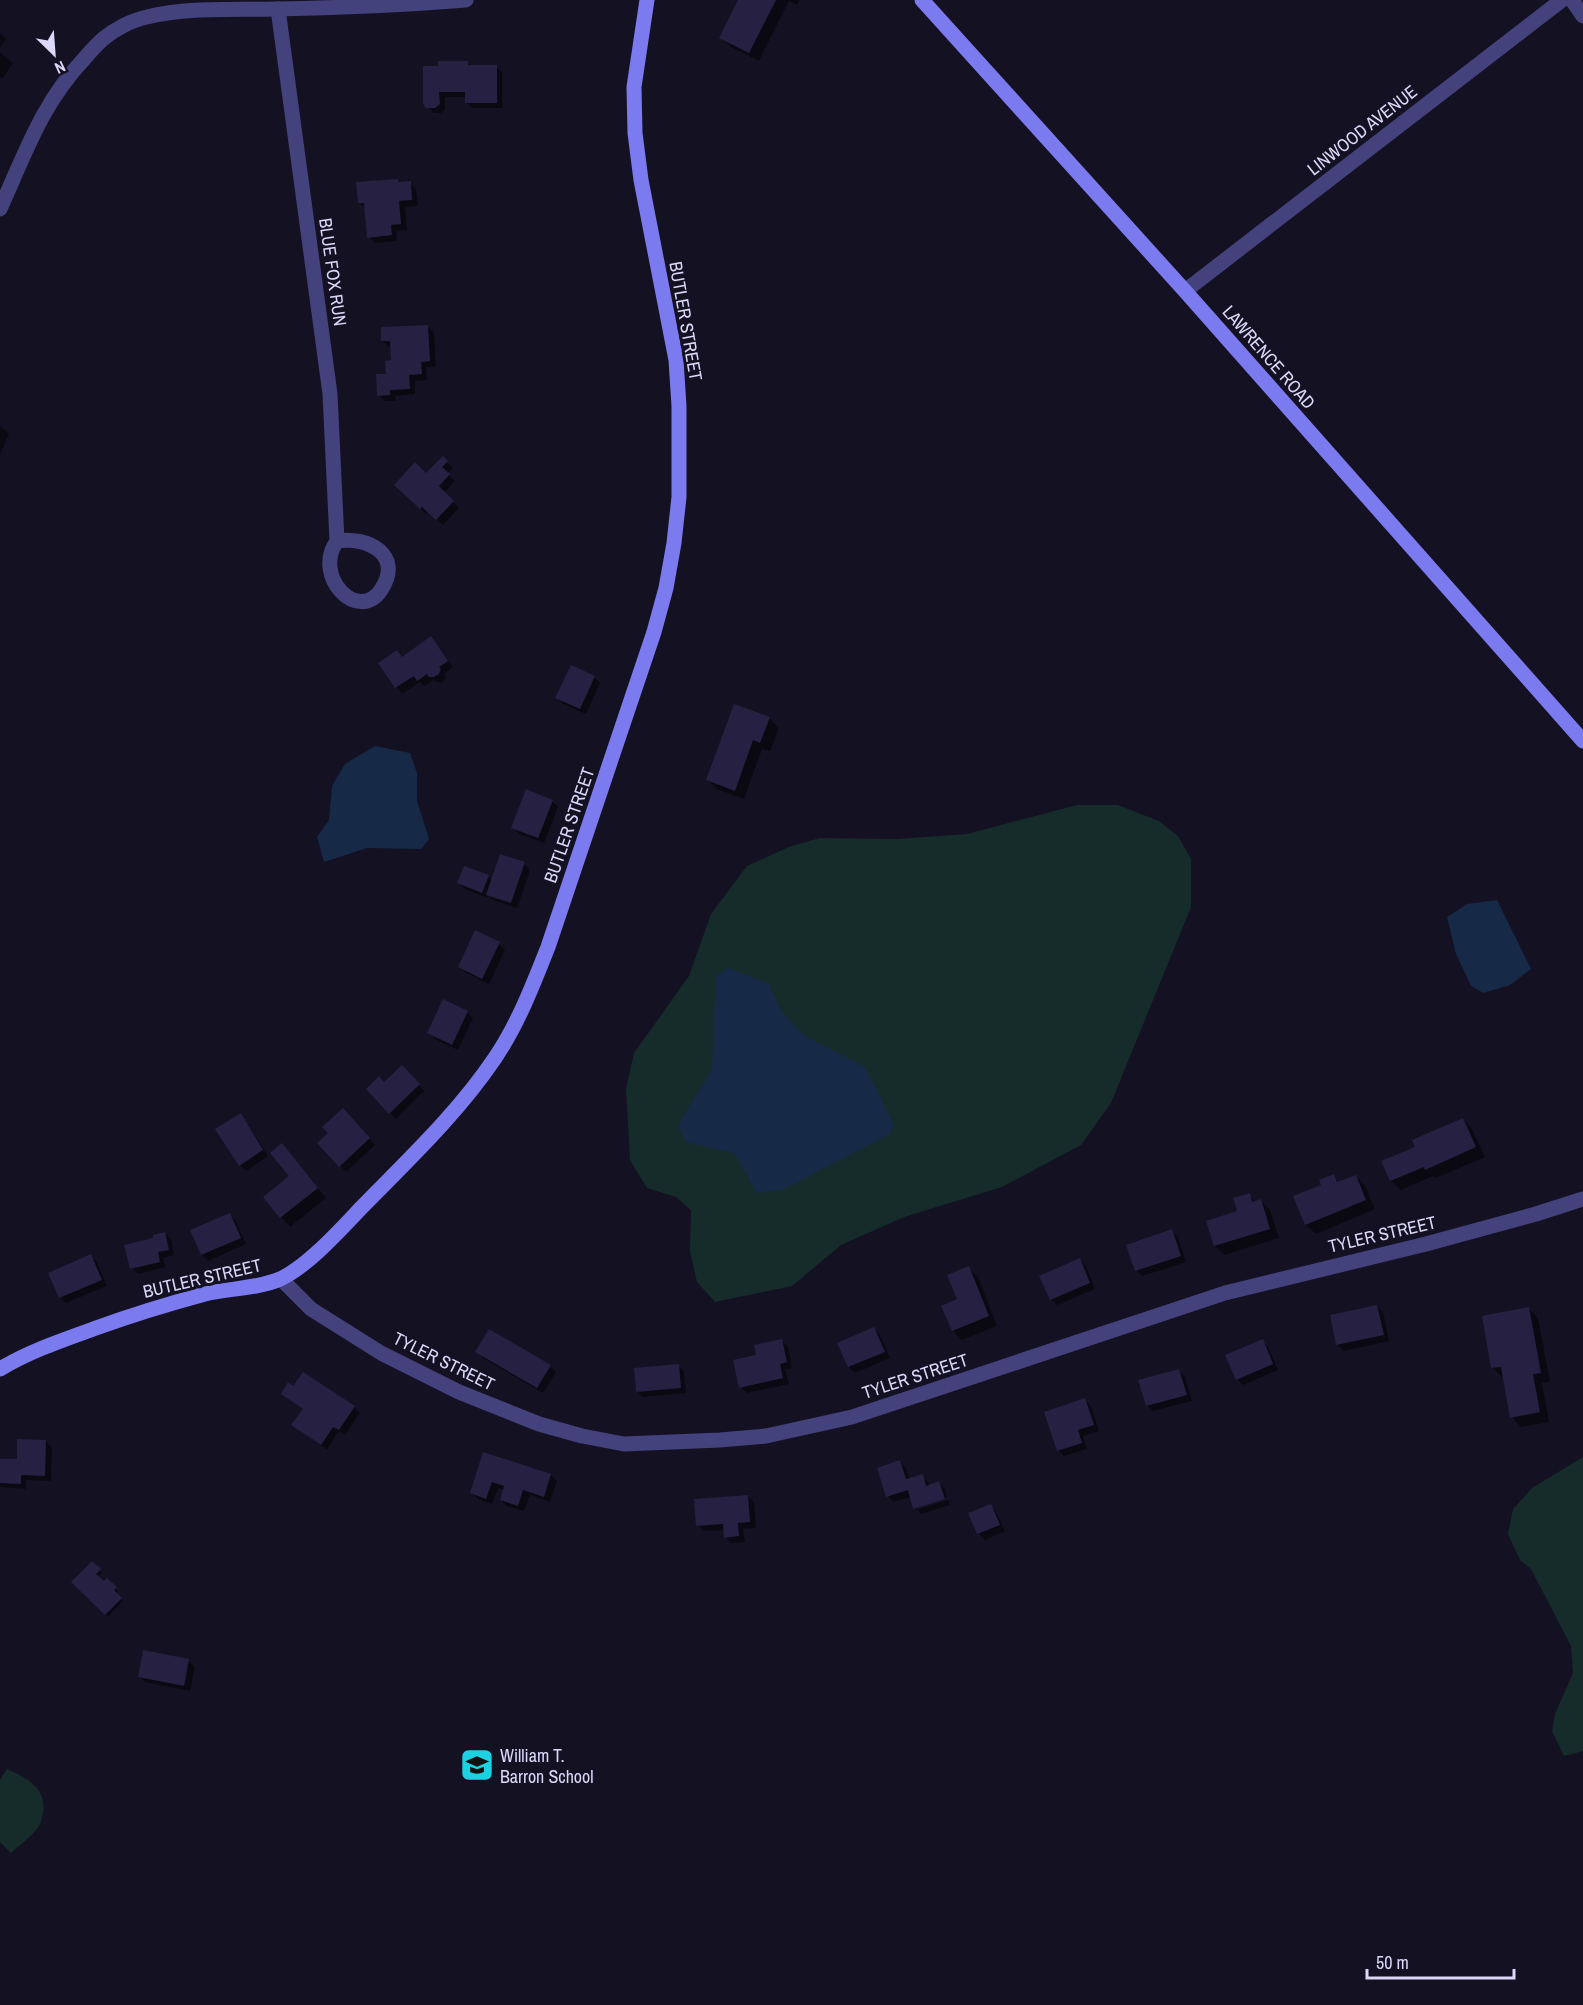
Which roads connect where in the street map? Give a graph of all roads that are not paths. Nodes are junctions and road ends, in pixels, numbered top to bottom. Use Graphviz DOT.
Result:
graph roads {
  1 [pos="459,0"];
  2 [pos="647,0"];
  3 [pos="922,0"];
  4 [pos="1562,0"];
  5 [pos="1572,0"];
  6 [pos="278,9"];
  7 [pos="1583,16"];
  8 [pos="0,209"];
  9 [pos="1185,291"];
  10 [pos="337,542"];
  11 [pos="1583,741"];
  12 [pos="1583,1199"];
  13 [pos="281,1279"];
  14 [pos="0,1369"];
  1 -- 6 [label="street"];
  2 -- 13 [label="street, BUTLER STREET"];
  3 -- 9 [label="street, LAWRENCE ROAD"];
  4 -- 9 [label="street, LINWOOD AVENUE"];
  5 -- 7 [label="street"];
  6 -- 8 [label="street"];
  6 -- 10 [label="street, BLUE FOX RUN"];
  9 -- 11 [label="street, LAWRENCE ROAD"];
  10 -- 10 [label="street, BLUE FOX RUN"];
  12 -- 13 [label="street, TYLER STREET"];
  13 -- 14 [label="street, BUTLER STREET"];
}
